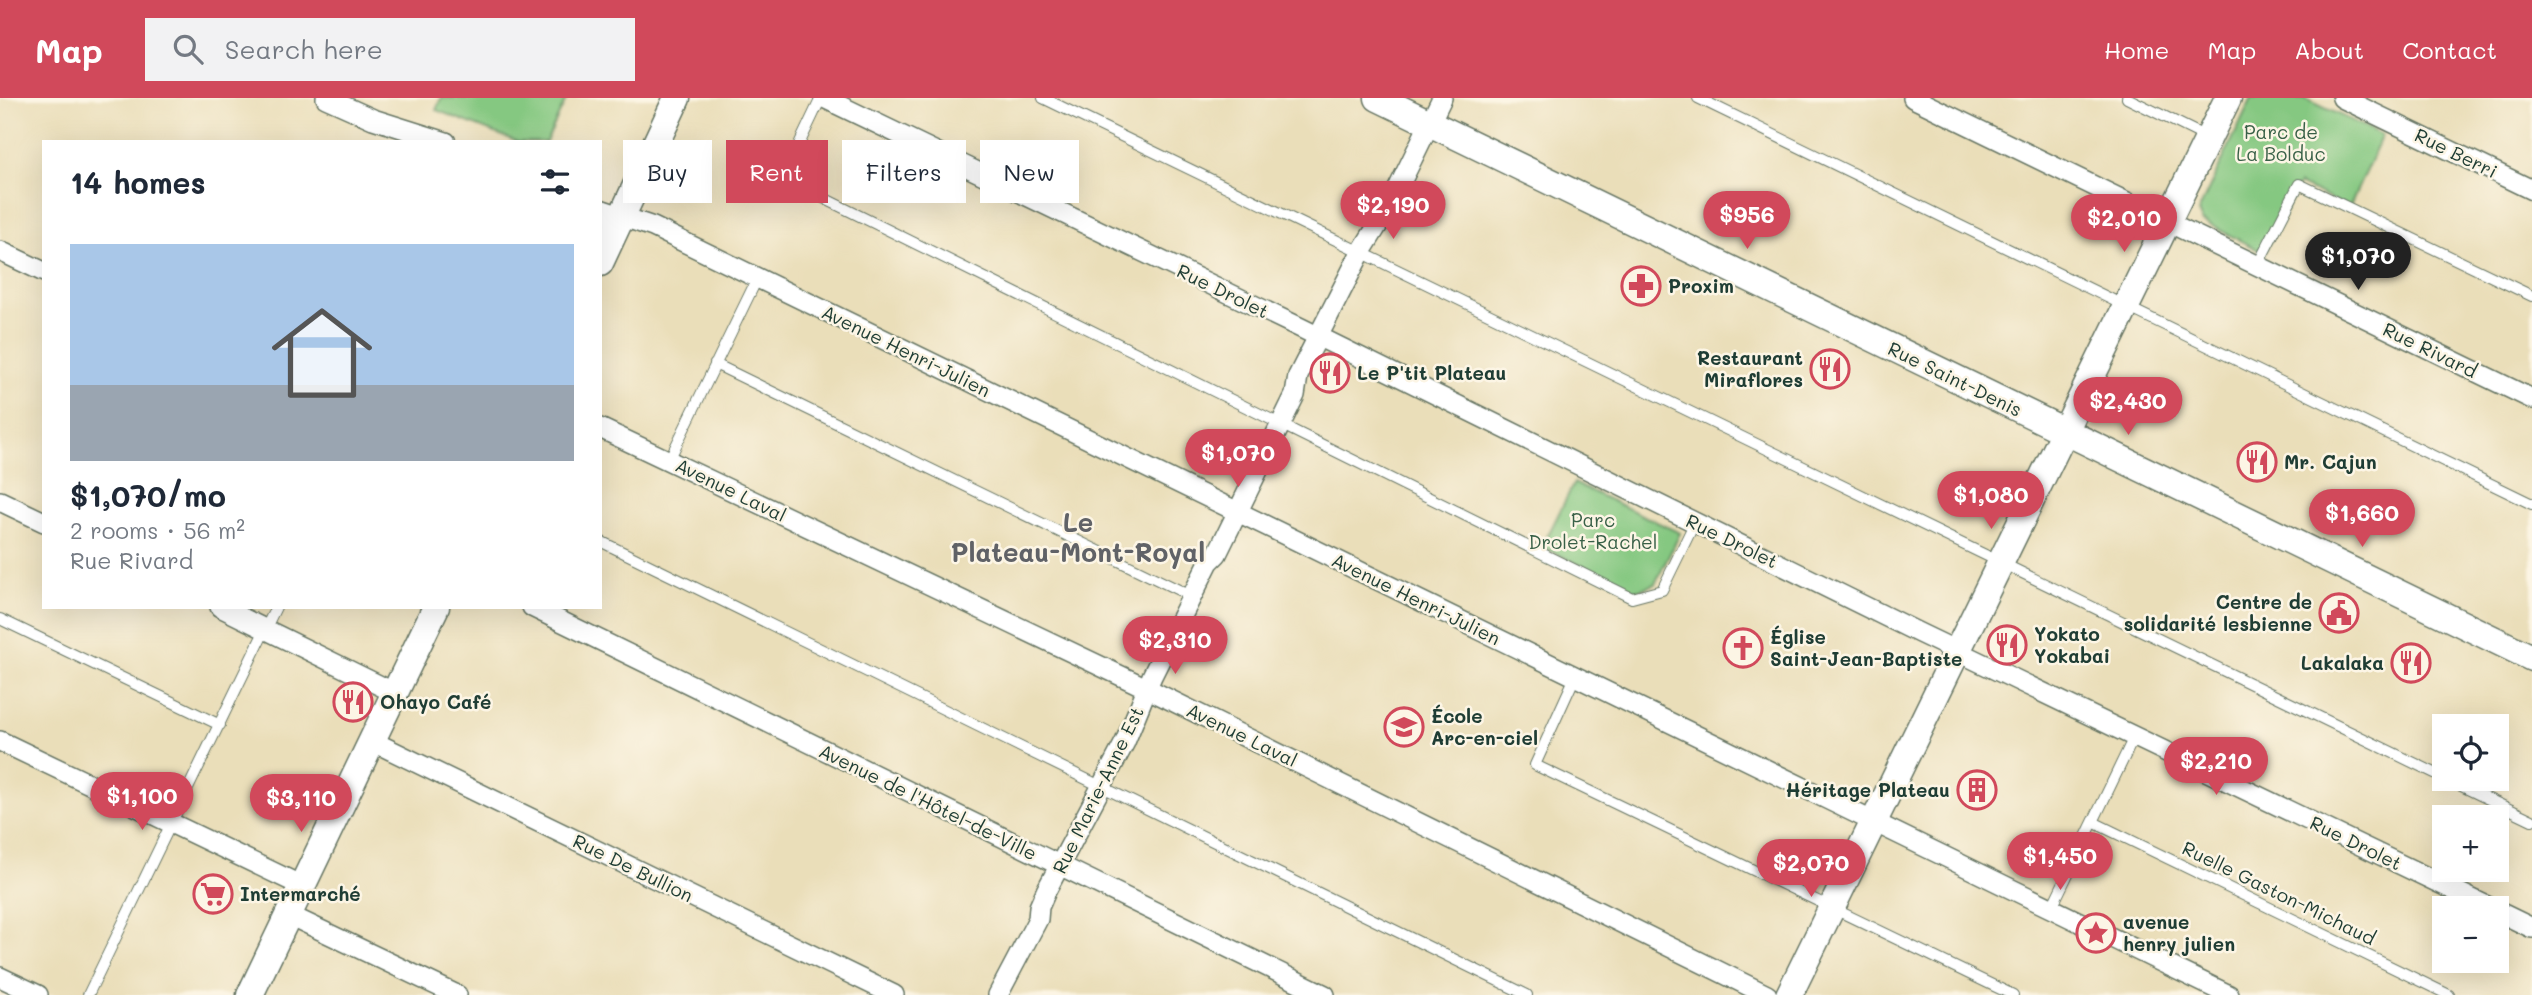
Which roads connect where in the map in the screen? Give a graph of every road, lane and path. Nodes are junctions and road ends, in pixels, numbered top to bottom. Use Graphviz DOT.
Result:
graph roads {
  1 [pos="326,98"];
  2 [pos="677,98"];
  3 [pos="822,98"];
  4 [pos="1044,98"];
  5 [pos="1378,98"];
  6 [pos="1442,98"];
  7 [pos="1698,98"];
  8 [pos="1913,98"];
  9 [pos="2127,98"];
  10 [pos="2228,98"];
  11 [pos="2342,98"];
  12 [pos="1429,123"];
  13 [pos="2208,138"];
  14 [pos="440,140"];
  15 [pos="2532,190"];
  16 [pos="611,212"];
  17 [pos="2166,222"];
  18 [pos="0,251"];
  19 [pos="1361,252"];
  20 [pos="602,254"];
  21 [pos="2257,266"];
  22 [pos="42,271"];
  23 [pos="757,279"];
  24 [pos="2532,296"];
  25 [pos="2125,306"];
  26 [pos="1318,337"];
  27 [pos="715,364"];
  28 [pos="2532,399"];
  29 [pos="1280,426"];
  30 [pos="602,430"];
  31 [pos="2066,432"];
  32 [pos="669,460"];
  33 [pos="0,501"];
  34 [pos="2532,504"];
  35 [pos="1238,512"];
  36 [pos="42,522"];
  37 [pos="1695,522"];
  38 [pos="602,542"];
  39 [pos="2002,564"];
  40 [pos="1191,596"];
  41 [pos="224,609"];
  42 [pos="275,609"];
  43 [pos="435,609"];
  44 [pos="537,609"];
  45 [pos="0,619"];
  46 [pos="265,629"];
  47 [pos="1958,650"];
  48 [pos="2532,658"];
  49 [pos="1575,677"];
  50 [pos="1146,688"];
  51 [pos="395,693"];
  52 [pos="220,725"];
  53 [pos="2135,736"];
  54 [pos="0,741"];
  55 [pos="372,741"];
  56 [pos="2432,771"];
  57 [pos="1101,788"];
  58 [pos="2473,791"];
  59 [pos="2532,820"];
  60 [pos="1875,822"];
  61 [pos="2093,822"];
  62 [pos="171,824"];
  63 [pos="1061,867"];
  64 [pos="302,886"];
  65 [pos="2466,896"];
  66 [pos="1833,908"];
  67 [pos="2051,909"];
  68 [pos="289,915"];
  69 [pos="2509,917"];
  70 [pos="2532,928"];
  71 [pos="0,976"];
  72 [pos="38,995"];
  73 [pos="88,995"];
  74 [pos="250,995"];
  75 [pos="457,995"];
  76 [pos="894,995"];
  77 [pos="998,995"];
  78 [pos="1325,995"];
  79 [pos="1527,995"];
  80 [pos="1767,995"];
  81 [pos="1789,995"];
  82 [pos="2013,995"];
  83 [pos="2229,995"];
  84 [pos="2449,995"];
  1 -- 14 [label="street"];
  2 -- 16 [label="main road"];
  3 -- 26 [label="street, Rue Drolet"];
  3 -- 29 [label="lane"];
  4 -- 19 [label="lane"];
  5 -- 12 [label="main road, Rue Saint-Denis"];
  6 -- 12 [label="street, Rue Marie-Anne Est"];
  7 -- 25 [label="lane"];
  8 -- 17 [label="street, Rue Rivard"];
  9 -- 13 [label="lane"];
  10 -- 13 [label="main road"];
  11 -- 15 [label="street, Rue Berri"];
  12 -- 19 [label="street, Rue Marie-Anne Est"];
  12 -- 31 [label="main road, Rue Saint-Denis"];
  13 -- 17 [label="main road"];
  16 -- 20 [label="main road"];
  16 -- 23 [label="street, Avenue Henri-Julien"];
  17 -- 21 [label="street, Rue Rivard"];
  17 -- 25 [label="main road"];
  18 -- 22 [label="street"];
  19 -- 26 [label="street, Rue Marie-Anne Est"];
  19 -- 39 [label="lane"];
  21 -- 24 [label="lane"];
  21 -- 28 [label="street, Rue Rivard"];
  23 -- 27 [label="lane"];
  23 -- 35 [label="street, Avenue Henri-Julien"];
  25 -- 31 [label="main road"];
  25 -- 34 [label="lane"];
  26 -- 29 [label="street, Rue Marie-Anne Est"];
  26 -- 37 [label="street, Rue Drolet"];
  27 -- 32 [label="lane"];
  27 -- 40 [label="lane"];
  29 -- 35 [label="street, Rue Marie-Anne Est"];
  29 -- 37 [label="lane"];
  30 -- 32 [label="street, Avenue Laval"];
  31 -- 39 [label="main road"];
  31 -- 48 [label="main road, Rue Saint-Denis"];
  32 -- 50 [label="street, Avenue Laval"];
  33 -- 36 [label="street"];
  35 -- 40 [label="street, Rue Marie-Anne Est"];
  35 -- 49 [label="street, Avenue Henri-Julien"];
  37 -- 47 [label="street, Rue Drolet"];
  38 -- 57 [label="lane"];
  39 -- 47 [label="main road"];
  39 -- 56 [label="lane"];
  40 -- 50 [label="street, Rue Marie-Anne Est"];
  41 -- 46 [label="street"];
  42 -- 46 [label="lane"];
  43 -- 51 [label="main road"];
  44 -- 63 [label="street, Avenue de l'Hôtel-de-Ville"];
  45 -- 52 [label="lane"];
  46 -- 51 [label="street"];
  46 -- 52 [label="lane"];
  47 -- 53 [label="street, Rue Drolet"];
  47 -- 60 [label="main road"];
  49 -- 60 [label="street, Avenue Henri-Julien"];
  49 -- 66 [label="lane"];
  50 -- 57 [label="street, Rue Marie-Anne Est"];
  50 -- 80 [label="street, Avenue Laval"];
  51 -- 55 [label="main road"];
  52 -- 62 [label="lane"];
  53 -- 61 [label="lane"];
  53 -- 65 [label="street, Rue Drolet"];
  54 -- 62 [label="street"];
  55 -- 64 [label="main road"];
  55 -- 76 [label="street, Rue De Bullion"];
  57 -- 63 [label="street, Rue Marie-Anne Est"];
  57 -- 79 [label="lane"];
  58 -- 59 [label="lane"];
  60 -- 66 [label="main road"];
  60 -- 67 [label="street, Avenue Henri-Julien"];
  61 -- 67 [label="lane"];
  61 -- 84 [label="lane, Ruelle Gaston-Michaud"];
  62 -- 64 [label="street"];
  62 -- 73 [label="lane"];
  63 -- 77 [label="street, Rue Marie-Anne Est"];
  63 -- 78 [label="street, Avenue de l'Hôtel-de-Ville"];
  64 -- 68 [label="main road"];
  66 -- 81 [label="main road"];
  66 -- 82 [label="lane"];
  67 -- 83 [label="street, Avenue Henri-Julien"];
  68 -- 74 [label="main road"];
  68 -- 75 [label="street"];
  69 -- 70 [label="street"];
  71 -- 72 [label="street"];
}
